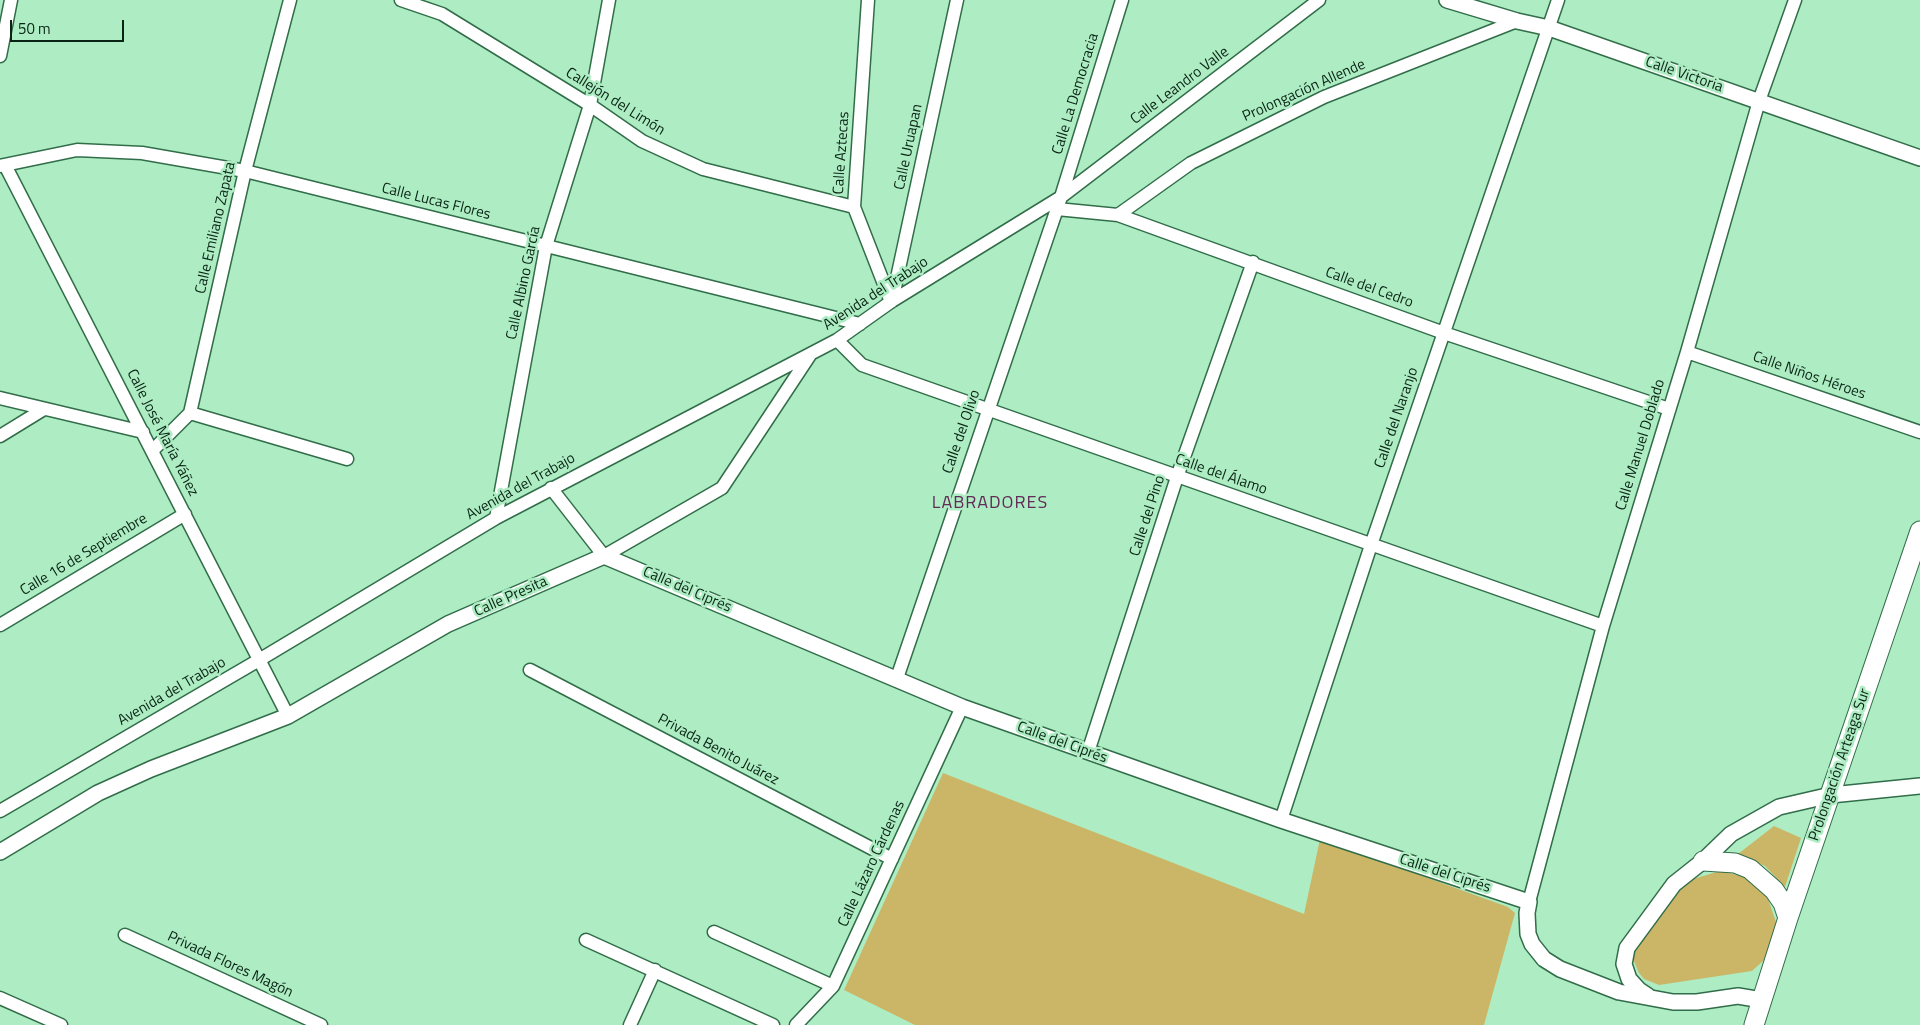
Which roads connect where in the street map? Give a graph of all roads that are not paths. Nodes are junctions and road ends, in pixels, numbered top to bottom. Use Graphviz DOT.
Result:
graph roads {
  1 [pos="11,0"];
  2 [pos="290,0"];
  3 [pos="401,0"];
  4 [pos="609,0"];
  5 [pos="868,0"];
  6 [pos="957,0"];
  7 [pos="1122,0"];
  8 [pos="1319,0"];
  9 [pos="1447,0"];
  10 [pos="1558,0"];
  11 [pos="1795,0"];
  12 [pos="1517,21"];
  13 [pos="1550,28"];
  14 [pos="0,56"];
  15 [pos="1759,101"];
  16 [pos="590,105"];
  17 [pos="1920,158"];
  18 [pos="2,166"];
  19 [pos="245,171"];
  20 [pos="1059,203"];
  21 [pos="854,206"];
  22 [pos="1118,215"];
  23 [pos="546,246"];
  24 [pos="1253,262"];
  25 [pos="892,301"];
  26 [pos="860,324"];
  27 [pos="1444,333"];
  28 [pos="838,340"];
  29 [pos="1687,352"];
  30 [pos="812,353"];
  31 [pos="0,398"];
  32 [pos="44,409"];
  33 [pos="1669,409"];
  34 [pos="986,411"];
  35 [pos="190,413"];
  36 [pos="143,432"];
  37 [pos="1920,432"];
  38 [pos="0,436"];
  39 [pos="153,450"];
  40 [pos="347,459"];
  41 [pos="1177,477"];
  42 [pos="551,488"];
  43 [pos="185,514"];
  44 [pos="496,518"];
  45 [pos="1920,531"];
  46 [pos="1371,545"];
  47 [pos="604,556"];
  48 [pos="0,625"];
  49 [pos="1603,626"];
  50 [pos="259,660"];
  51 [pos="530,670"];
  52 [pos="898,678"];
  53 [pos="962,707"];
  54 [pos="288,716"];
  55 [pos="1088,752"];
  56 [pos="1920,786"];
  57 [pos="1830,795"];
  58 [pos="0,811"];
  59 [pos="1282,820"];
  60 [pos="0,852"];
  61 [pos="892,859"];
  62 [pos="1703,861"];
  63 [pos="1529,902"];
  64 [pos="1788,918"];
  65 [pos="714,932"];
  66 [pos="125,935"];
  67 [pos="586,940"];
  68 [pos="654,970"];
  69 [pos="833,986"];
  70 [pos="0,998"];
  71 [pos="1653,998"];
  72 [pos="1762,1000"];
  73 [pos="798,1024"];
  74 [pos="61,1025"];
  75 [pos="321,1025"];
  76 [pos="630,1025"];
  77 [pos="773,1025"];
  78 [pos="1754,1025"];
  1 -- 14 [label="street"];
  2 -- 19 [label="street, Calle Emiliano Zapata"];
  3 -- 16 [label="street, Callejón del Limón"];
  4 -- 16 [label="street, Calle Albino García"];
  5 -- 21 [label="street, Calle Aztecas"];
  6 -- 25 [label="street, Calle Uruapan"];
  7 -- 20 [label="street, Calle La Democracia"];
  8 -- 20 [label="street, Calle Leandro Valle"];
  9 -- 12 [label="street, Calle Victoria"];
  10 -- 13 [label="street, Calle del Naranjo"];
  11 -- 15 [label="street, Calle Manuel Doblado"];
  12 -- 13 [label="street, Calle Victoria"];
  12 -- 22 [label="street, Prolongación Allende"];
  13 -- 15 [label="street, Calle Victoria"];
  13 -- 27 [label="street, Calle del Naranjo"];
  15 -- 17 [label="street, Calle Victoria"];
  15 -- 29 [label="street, Calle Manuel Doblado"];
  16 -- 21 [label="street, Callejón del Limón"];
  16 -- 23 [label="street, Calle Albino García"];
  18 -- 19 [label="street, Calle Lucas Flores"];
  18 -- 36 [label="street, Calle José María Yáñez"];
  19 -- 23 [label="street, Calle Lucas Flores"];
  19 -- 35 [label="street, Calle Emiliano Zapata"];
  20 -- 22 [label="street, Calle del Cedro"];
  20 -- 25 [label="street, Avenida del Trabajo"];
  20 -- 34 [label="street, Calle del Olivo"];
  21 -- 25 [label="street, Calle Aztecas"];
  22 -- 24 [label="street, Calle del Cedro"];
  23 -- 26 [label="street, Calle Lucas Flores"];
  23 -- 44 [label="street, Calle Albino García"];
  24 -- 27 [label="street, Calle del Cedro"];
  24 -- 41 [label="street, Calle del Pino"];
  25 -- 26 [label="street, Avenida del Trabajo"];
  26 -- 28 [label="street, Avenida del Trabajo"];
  27 -- 33 [label="street, Calle del Cedro"];
  27 -- 46 [label="street, Calle del Naranjo"];
  28 -- 30 [label="street, Avenida del Trabajo"];
  28 -- 34 [label="street, Calle del Álamo"];
  29 -- 33 [label="street, Calle Manuel Doblado"];
  29 -- 37 [label="street, Calle Niños Héroes"];
  30 -- 42 [label="street, Avenida del Trabajo"];
  30 -- 47 [label="street, Calle Presita"];
  31 -- 32 [label="street"];
  32 -- 36 [label="street"];
  32 -- 38 [label="street"];
  33 -- 49 [label="street, Calle Manuel Doblado"];
  34 -- 41 [label="street, Calle del Álamo"];
  34 -- 52 [label="street, Calle del Olivo"];
  35 -- 39 [label="street"];
  35 -- 40 [label="street"];
  36 -- 39 [label="street, Calle José María Yáñez"];
  39 -- 43 [label="street, Calle José María Yáñez"];
  41 -- 46 [label="street, Calle del Álamo"];
  41 -- 55 [label="street, Calle del Pino"];
  42 -- 44 [label="street, Avenida del Trabajo"];
  42 -- 47 [label="street"];
  43 -- 48 [label="street, Calle 16 de Septiembre"];
  43 -- 50 [label="street, Calle José María Yáñez"];
  44 -- 50 [label="street, Avenida del Trabajo"];
  45 -- 57 [label="main road, Prolongación Arteaga Sur"];
  46 -- 49 [label="street, Calle del Álamo"];
  46 -- 59 [label="street, Calle del Naranjo"];
  47 -- 52 [label="street, Calle del Ciprés"];
  47 -- 54 [label="street, Calle Presita"];
  49 -- 63 [label="street, Calle Manuel Doblado"];
  50 -- 54 [label="street, Calle José María Yáñez"];
  50 -- 58 [label="street, Avenida del Trabajo"];
  51 -- 61 [label="street, Privada Benito Juárez"];
  52 -- 53 [label="street, Calle del Ciprés"];
  53 -- 55 [label="street, Calle del Ciprés"];
  53 -- 61 [label="street, Calle Lázaro Cárdenas"];
  54 -- 60 [label="street, Calle Presita"];
  55 -- 59 [label="street, Calle del Ciprés"];
  56 -- 57 [label="street"];
  57 -- 62 [label="street"];
  57 -- 64 [label="main road, Prolongación Arteaga Sur"];
  59 -- 63 [label="street, Calle del Ciprés"];
  61 -- 69 [label="street, Calle Lázaro Cárdenas"];
  62 -- 64 [label="main road"];
  62 -- 71 [label="street"];
  63 -- 71 [label="street"];
  64 -- 72 [label="main road, Prolongación Arteaga Sur"];
  65 -- 69 [label="street"];
  66 -- 75 [label="street, Privada Flores Magón"];
  67 -- 68 [label="street"];
  68 -- 76 [label="street"];
  68 -- 77 [label="street"];
  69 -- 73 [label="street, Calle Lázaro Cárdenas"];
  70 -- 74 [label="street"];
  71 -- 72 [label="street"];
  72 -- 78 [label="main road, Prolongación Arteaga Sur"];
}
